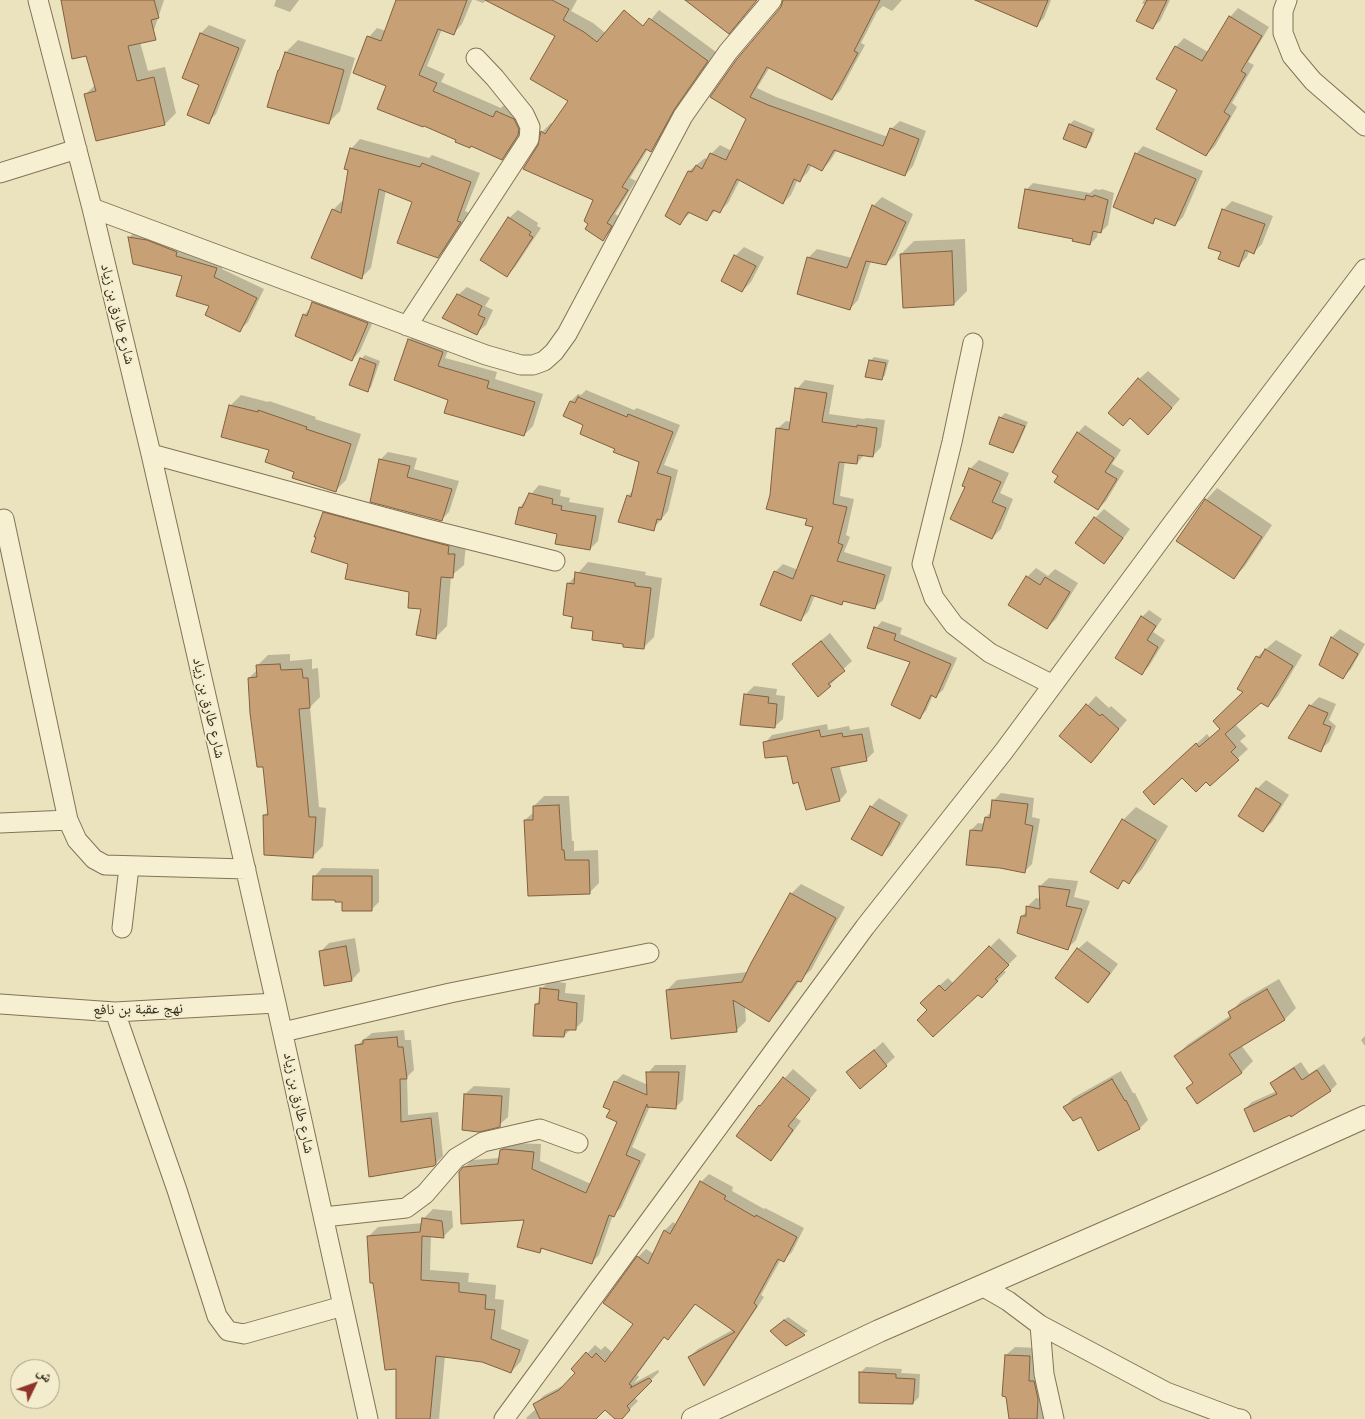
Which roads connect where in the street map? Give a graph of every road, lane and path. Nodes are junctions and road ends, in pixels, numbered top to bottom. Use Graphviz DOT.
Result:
graph roads {
  1 [pos="38,0"];
  2 [pos="772,0"];
  3 [pos="1287,0"];
  4 [pos="476,58"];
  5 [pos="1365,126"];
  6 [pos="77,149"];
  7 [pos="0,173"];
  8 [pos="92,208"];
  9 [pos="1365,269"];
  10 [pos="407,326"];
  11 [pos="973,343"];
  12 [pos="151,454"];
  13 [pos="4,519"];
  14 [pos="554,561"];
  15 [pos="1053,685"];
  16 [pos="68,820"];
  17 [pos="0,823"];
  18 [pos="129,867"];
  19 [pos="246,869"];
  20 [pos="122,928"];
  21 [pos="649,953"];
  22 [pos="276,1003"];
  23 [pos="0,1004"];
  24 [pos="115,1012"];
  25 [pos="283,1032"];
  26 [pos="1365,1117"];
  27 [pos="578,1143"];
  28 [pos="324,1217"];
  29 [pos="982,1286"];
  30 [pos="343,1306"];
  31 [pos="1040,1324"];
  32 [pos="368,1419"];
  33 [pos="504,1419"];
  34 [pos="693,1419"];
  35 [pos="1054,1419"];
  36 [pos="1241,1419"];
  1 -- 6 [label="street, شارع طارق بن زياد"];
  2 -- 10 [label="street"];
  3 -- 5 [label="street"];
  4 -- 10 [label="street"];
  6 -- 7 [label="street"];
  6 -- 8 [label="street, شارع طارق بن زياد"];
  8 -- 10 [label="street"];
  8 -- 12 [label="street, شارع طارق بن زياد"];
  9 -- 15 [label="street"];
  11 -- 15 [label="street"];
  12 -- 14 [label="street"];
  12 -- 19 [label="street, شارع طارق بن زياد"];
  13 -- 16 [label="street"];
  15 -- 33 [label="street"];
  16 -- 17 [label="street"];
  16 -- 18 [label="street"];
  18 -- 19 [label="street"];
  18 -- 20 [label="street"];
  19 -- 22 [label="street, شارع طارق بن زياد"];
  21 -- 25 [label="street"];
  22 -- 24 [label="street, نهج عقبة بن نافع"];
  22 -- 25 [label="street, شارع طارق بن زياد"];
  23 -- 24 [label="street, نهج عقبة بن نافع"];
  24 -- 30 [label="street"];
  25 -- 28 [label="street, شارع طارق بن زياد"];
  26 -- 29 [label="street"];
  27 -- 28 [label="street"];
  28 -- 30 [label="street, شارع طارق بن زياد"];
  29 -- 31 [label="street"];
  29 -- 34 [label="street"];
  30 -- 32 [label="street, شارع طارق بن زياد"];
  31 -- 35 [label="street"];
  31 -- 36 [label="street"];
}
